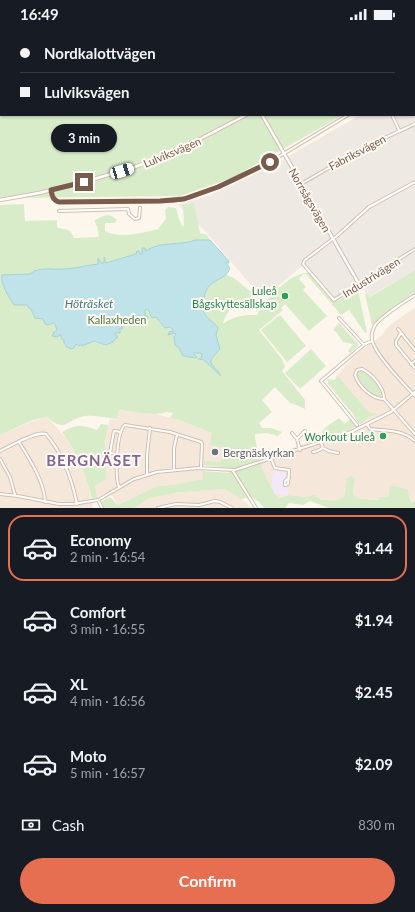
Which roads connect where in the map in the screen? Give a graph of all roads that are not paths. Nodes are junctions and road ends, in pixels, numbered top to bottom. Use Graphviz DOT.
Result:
graph roads {
  1 [pos="244,116"];
  2 [pos="263,116"];
  3 [pos="346,116"];
  4 [pos="392,116"];
  5 [pos="415,124"];
  6 [pos="399,130"];
  7 [pos="284,154"];
  8 [pos="415,182"];
  9 [pos="301,184"];
  10 [pos="51,190"];
  11 [pos="0,200"];
  12 [pos="140,208"];
  13 [pos="59,211"];
  14 [pos="333,239"];
  15 [pos="415,249"];
  16 [pos="359,284"];
  17 [pos="415,295"];
  18 [pos="339,318"];
  19 [pos="398,330"];
  20 [pos="401,333"];
  21 [pos="372,340"];
  22 [pos="364,345"];
  23 [pos="415,350"];
  24 [pos="415,361"];
  25 [pos="411,364"];
  26 [pos="415,368"];
  27 [pos="414,394"];
  28 [pos="384,399"];
  29 [pos="394,410"];
  30 [pos="357,424"];
  31 [pos="367,424"];
  32 [pos="150,428"];
  33 [pos="305,430"];
  34 [pos="121,432"];
  35 [pos="292,433"];
  36 [pos="177,434"];
  37 [pos="415,434"];
  38 [pos="297,439"];
  39 [pos="415,441"];
  40 [pos="19,442"];
  41 [pos="321,443"];
  42 [pos="323,448"];
  43 [pos="300,450"];
  44 [pos="0,451"];
  45 [pos="313,452"];
  46 [pos="338,453"];
  47 [pos="118,454"];
  48 [pos="0,459"];
  49 [pos="271,459"];
  50 [pos="201,468"];
  51 [pos="174,470"];
  52 [pos="233,471"];
  53 [pos="147,474"];
  54 [pos="288,478"];
  55 [pos="120,487"];
  56 [pos="0,494"];
  57 [pos="14,495"];
  58 [pos="98,500"];
  59 [pos="45,502"];
  60 [pos="77,504"];
  61 [pos="180,504"];
  62 [pos="102,508"];
  63 [pos="158,508"];
  64 [pos="180,508"];
  65 [pos="232,508"];
  66 [pos="256,508"];
  1 -- 10 [label="main road, Lulviksvägen"];
  2 -- 7 [label="main road, Norrsågsvägen"];
  3 -- 7 [label="street"];
  4 -- 6 [label="street"];
  5 -- 6 [label="street, Fabriksvägen"];
  6 -- 9 [label="street, Fabriksvägen"];
  7 -- 9 [label="main road, Norrsågsvägen"];
  7 -- 10 [label="street"];
  8 -- 14 [label="street"];
  9 -- 14 [label="main road, Norrsågsvägen"];
  10 -- 11 [label="main road, Lulviksvägen"];
  12 -- 13 [label="street"];
  14 -- 16 [label="main road, Norrsågsvägen"];
  14 -- 16 [label="street, Industrivägen"];
  15 -- 16 [label="street, Industrivägen"];
  17 -- 21 [label="street"];
  18 -- 22 [label="street"];
  19 -- 20 [label="street"];
  20 -- 23 [label="street"];
  20 -- 25 [label="street"];
  21 -- 22 [label="street"];
  21 -- 27 [label="street"];
  22 -- 30 [label="street"];
  24 -- 25 [label="street"];
  25 -- 26 [label="street"];
  27 -- 29 [label="street"];
  28 -- 28 [label="street"];
  28 -- 29 [label="street"];
  29 -- 31 [label="street"];
  29 -- 37 [label="street"];
  31 -- 39 [label="street"];
  31 -- 41 [label="street"];
  32 -- 34 [label="street"];
  32 -- 36 [label="street"];
  32 -- 53 [label="street"];
  33 -- 38 [label="street"];
  34 -- 47 [label="street"];
  34 -- 47 [label="street"];
  35 -- 38 [label="street"];
  36 -- 50 [label="street"];
  36 -- 51 [label="street"];
  38 -- 43 [label="street"];
  40 -- 44 [label="street"];
  40 -- 59 [label="street"];
  40 -- 60 [label="street"];
  41 -- 42 [label="street"];
  41 -- 43 [label="street"];
  42 -- 45 [label="street"];
  42 -- 46 [label="street"];
  43 -- 49 [label="street"];
  47 -- 55 [label="street"];
  48 -- 57 [label="street"];
  49 -- 52 [label="street"];
  49 -- 54 [label="street"];
  50 -- 51 [label="street"];
  50 -- 52 [label="street"];
  51 -- 53 [label="street"];
  52 -- 66 [label="street"];
  53 -- 55 [label="street"];
  55 -- 58 [label="street"];
  56 -- 57 [label="street"];
  57 -- 59 [label="street"];
  58 -- 60 [label="street"];
  58 -- 62 [label="street"];
  59 -- 60 [label="street"];
  61 -- 63 [label="street"];
  61 -- 64 [label="street"];
  61 -- 65 [label="street"];
}
